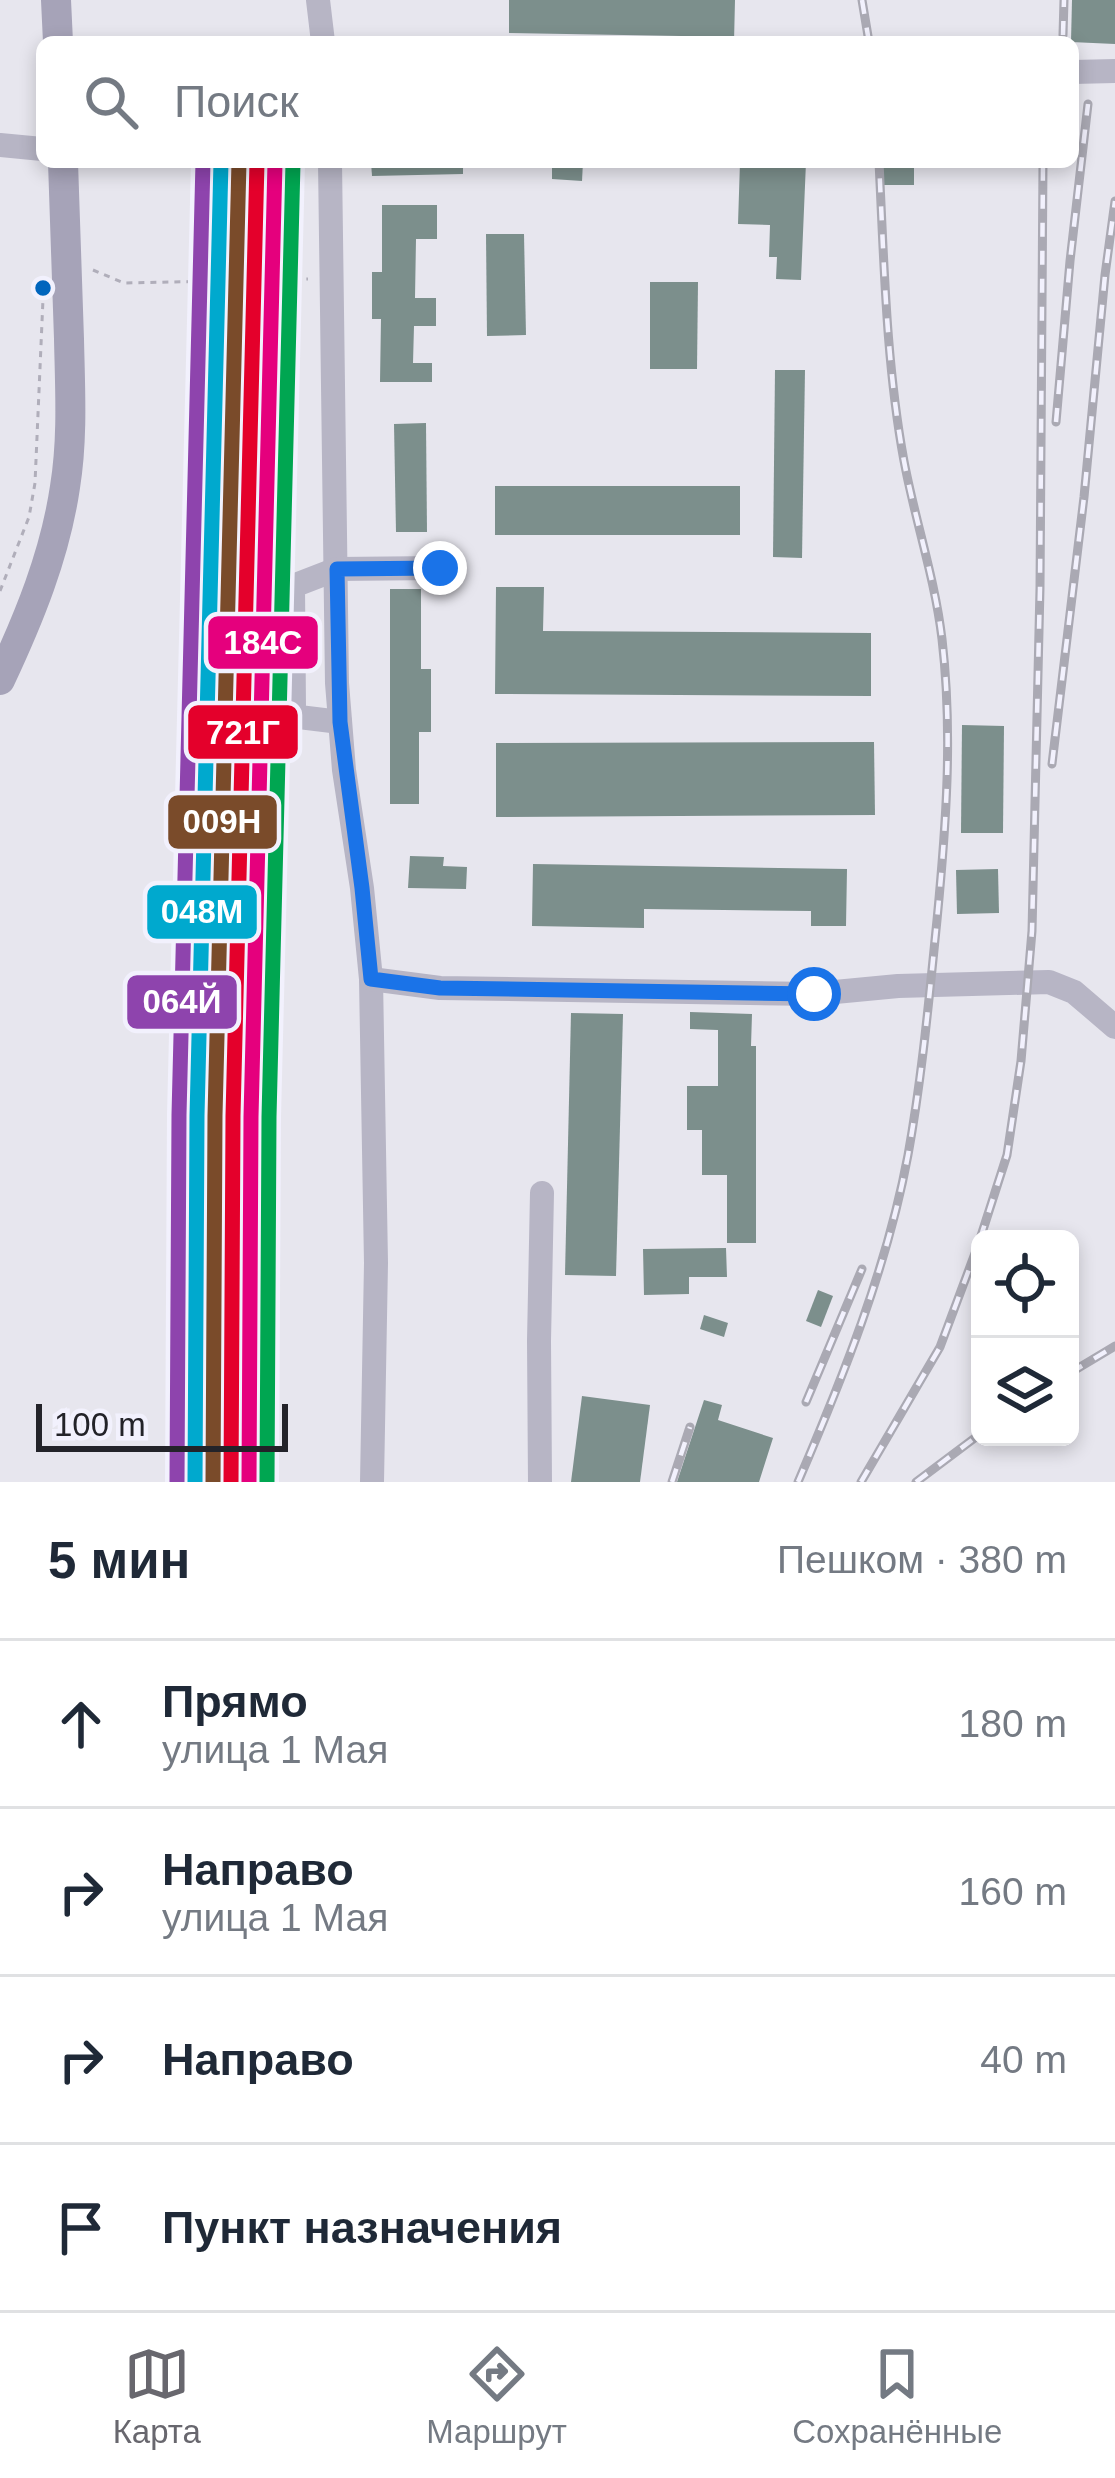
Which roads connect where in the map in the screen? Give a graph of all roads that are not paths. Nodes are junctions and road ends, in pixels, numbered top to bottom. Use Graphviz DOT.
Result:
graph roads {
  1 [pos="56,0"];
  2 [pos="319,0"];
  3 [pos="58,36"];
  4 [pos="322,36"];
  5 [pos="1115,71"];
  6 [pos="1079,72"];
  7 [pos="0,146"];
  8 [pos="36,149"];
  9 [pos="62,168"];
  10 [pos="331,168"];
  11 [pos="440,568"];
  12 [pos="337,569"];
  13 [pos="0,680"];
  14 [pos="340,722"];
  15 [pos="371,979"];
  16 [pos="1115,1027"];
  17 [pos="542,1193"];
  18 [pos="372,1482"];
  19 [pos="539,1482"];
  1 -- 3 [label="main road"];
  2 -- 4 [label="street"];
  5 -- 6 [label="street"];
  7 -- 8 [label="street"];
  9 -- 13 [label="main road"];
  10 -- 12 [label="street"];
  11 -- 12 [label="street"];
  12 -- 14 [label="street"];
  12 -- 14 [label="street"];
  14 -- 15 [label="street"];
  15 -- 16 [label="street"];
  15 -- 18 [label="street"];
  17 -- 19 [label="street"];
}
